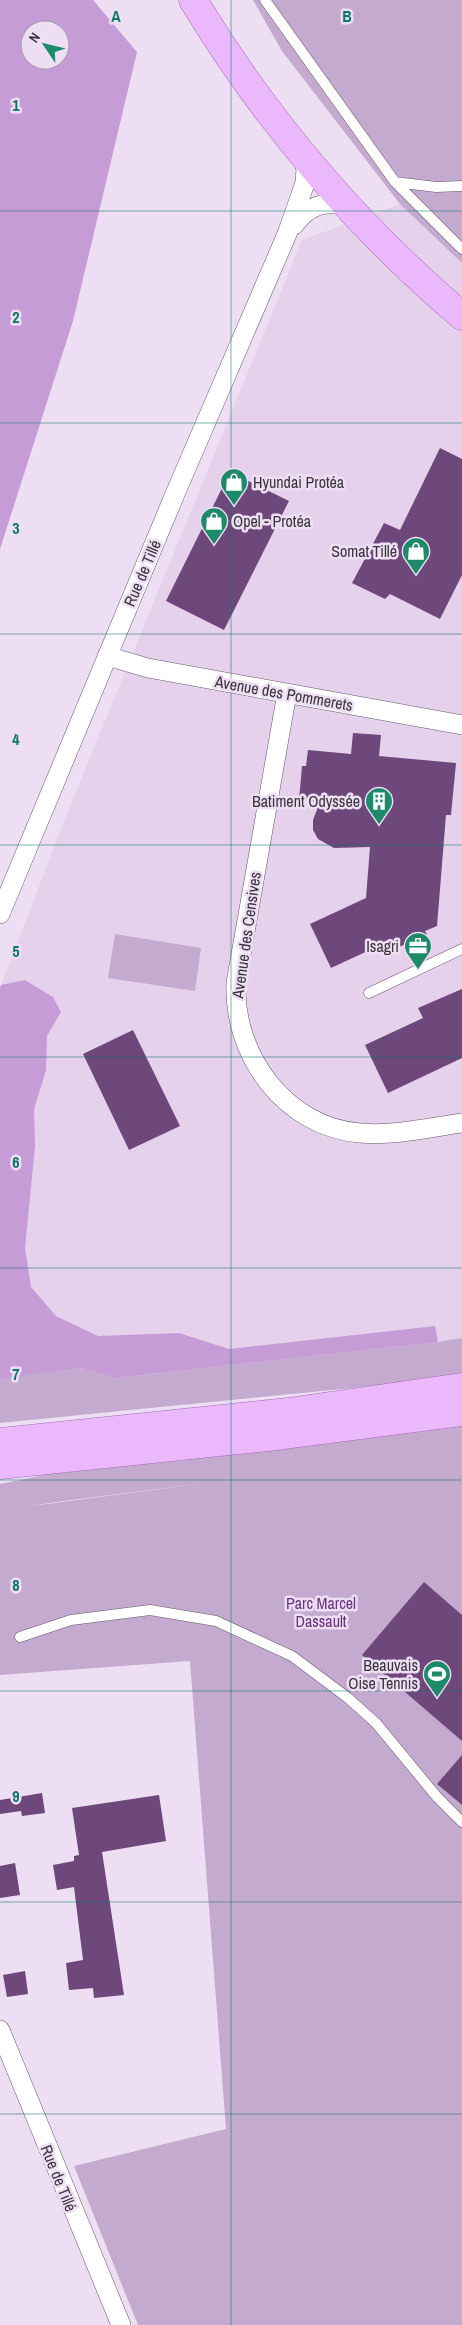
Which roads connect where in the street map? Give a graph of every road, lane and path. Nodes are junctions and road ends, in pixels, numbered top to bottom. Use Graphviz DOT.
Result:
graph roads {
  1 [pos="193,0"];
  2 [pos="204,0"];
  3 [pos="265,0"];
  4 [pos="300,150"];
  5 [pos="395,182"];
  6 [pos="462,186"];
  7 [pos="347,206"];
  8 [pos="287,234"];
  9 [pos="462,249"];
  10 [pos="462,303"];
  11 [pos="462,316"];
  12 [pos="107,656"];
  13 [pos="287,693"];
  14 [pos="462,726"];
  15 [pos="0,914"];
  16 [pos="462,949"];
  17 [pos="368,993"];
  18 [pos="462,1123"];
  19 [pos="462,1387"];
  20 [pos="462,1412"];
  21 [pos="0,1442"];
  22 [pos="0,1465"];
  23 [pos="20,1637"];
  24 [pos="462,1822"];
  25 [pos="0,2030"];
  26 [pos="121,2325"];
  1 -- 4 [label="main road"];
  2 -- 10 [label="main road"];
  3 -- 5 [label="lane"];
  4 -- 7 [label="main road"];
  4 -- 8 [label="street, Rue de Tillé"];
  5 -- 6 [label="lane"];
  5 -- 9 [label="lane"];
  7 -- 8 [label="street, Rue de Tillé"];
  7 -- 11 [label="main road"];
  8 -- 12 [label="street, Rue de Tillé"];
  12 -- 13 [label="street, Avenue des Pommerets"];
  12 -- 15 [label="street, Rue de Tillé"];
  13 -- 14 [label="street, Avenue des Pommerets"];
  13 -- 18 [label="street, Avenue des Censives"];
  16 -- 17 [label="lane"];
  19 -- 21 [label="main road"];
  20 -- 22 [label="main road"];
  23 -- 24 [label="lane"];
  25 -- 26 [label="street, Rue de Tillé"];
}
